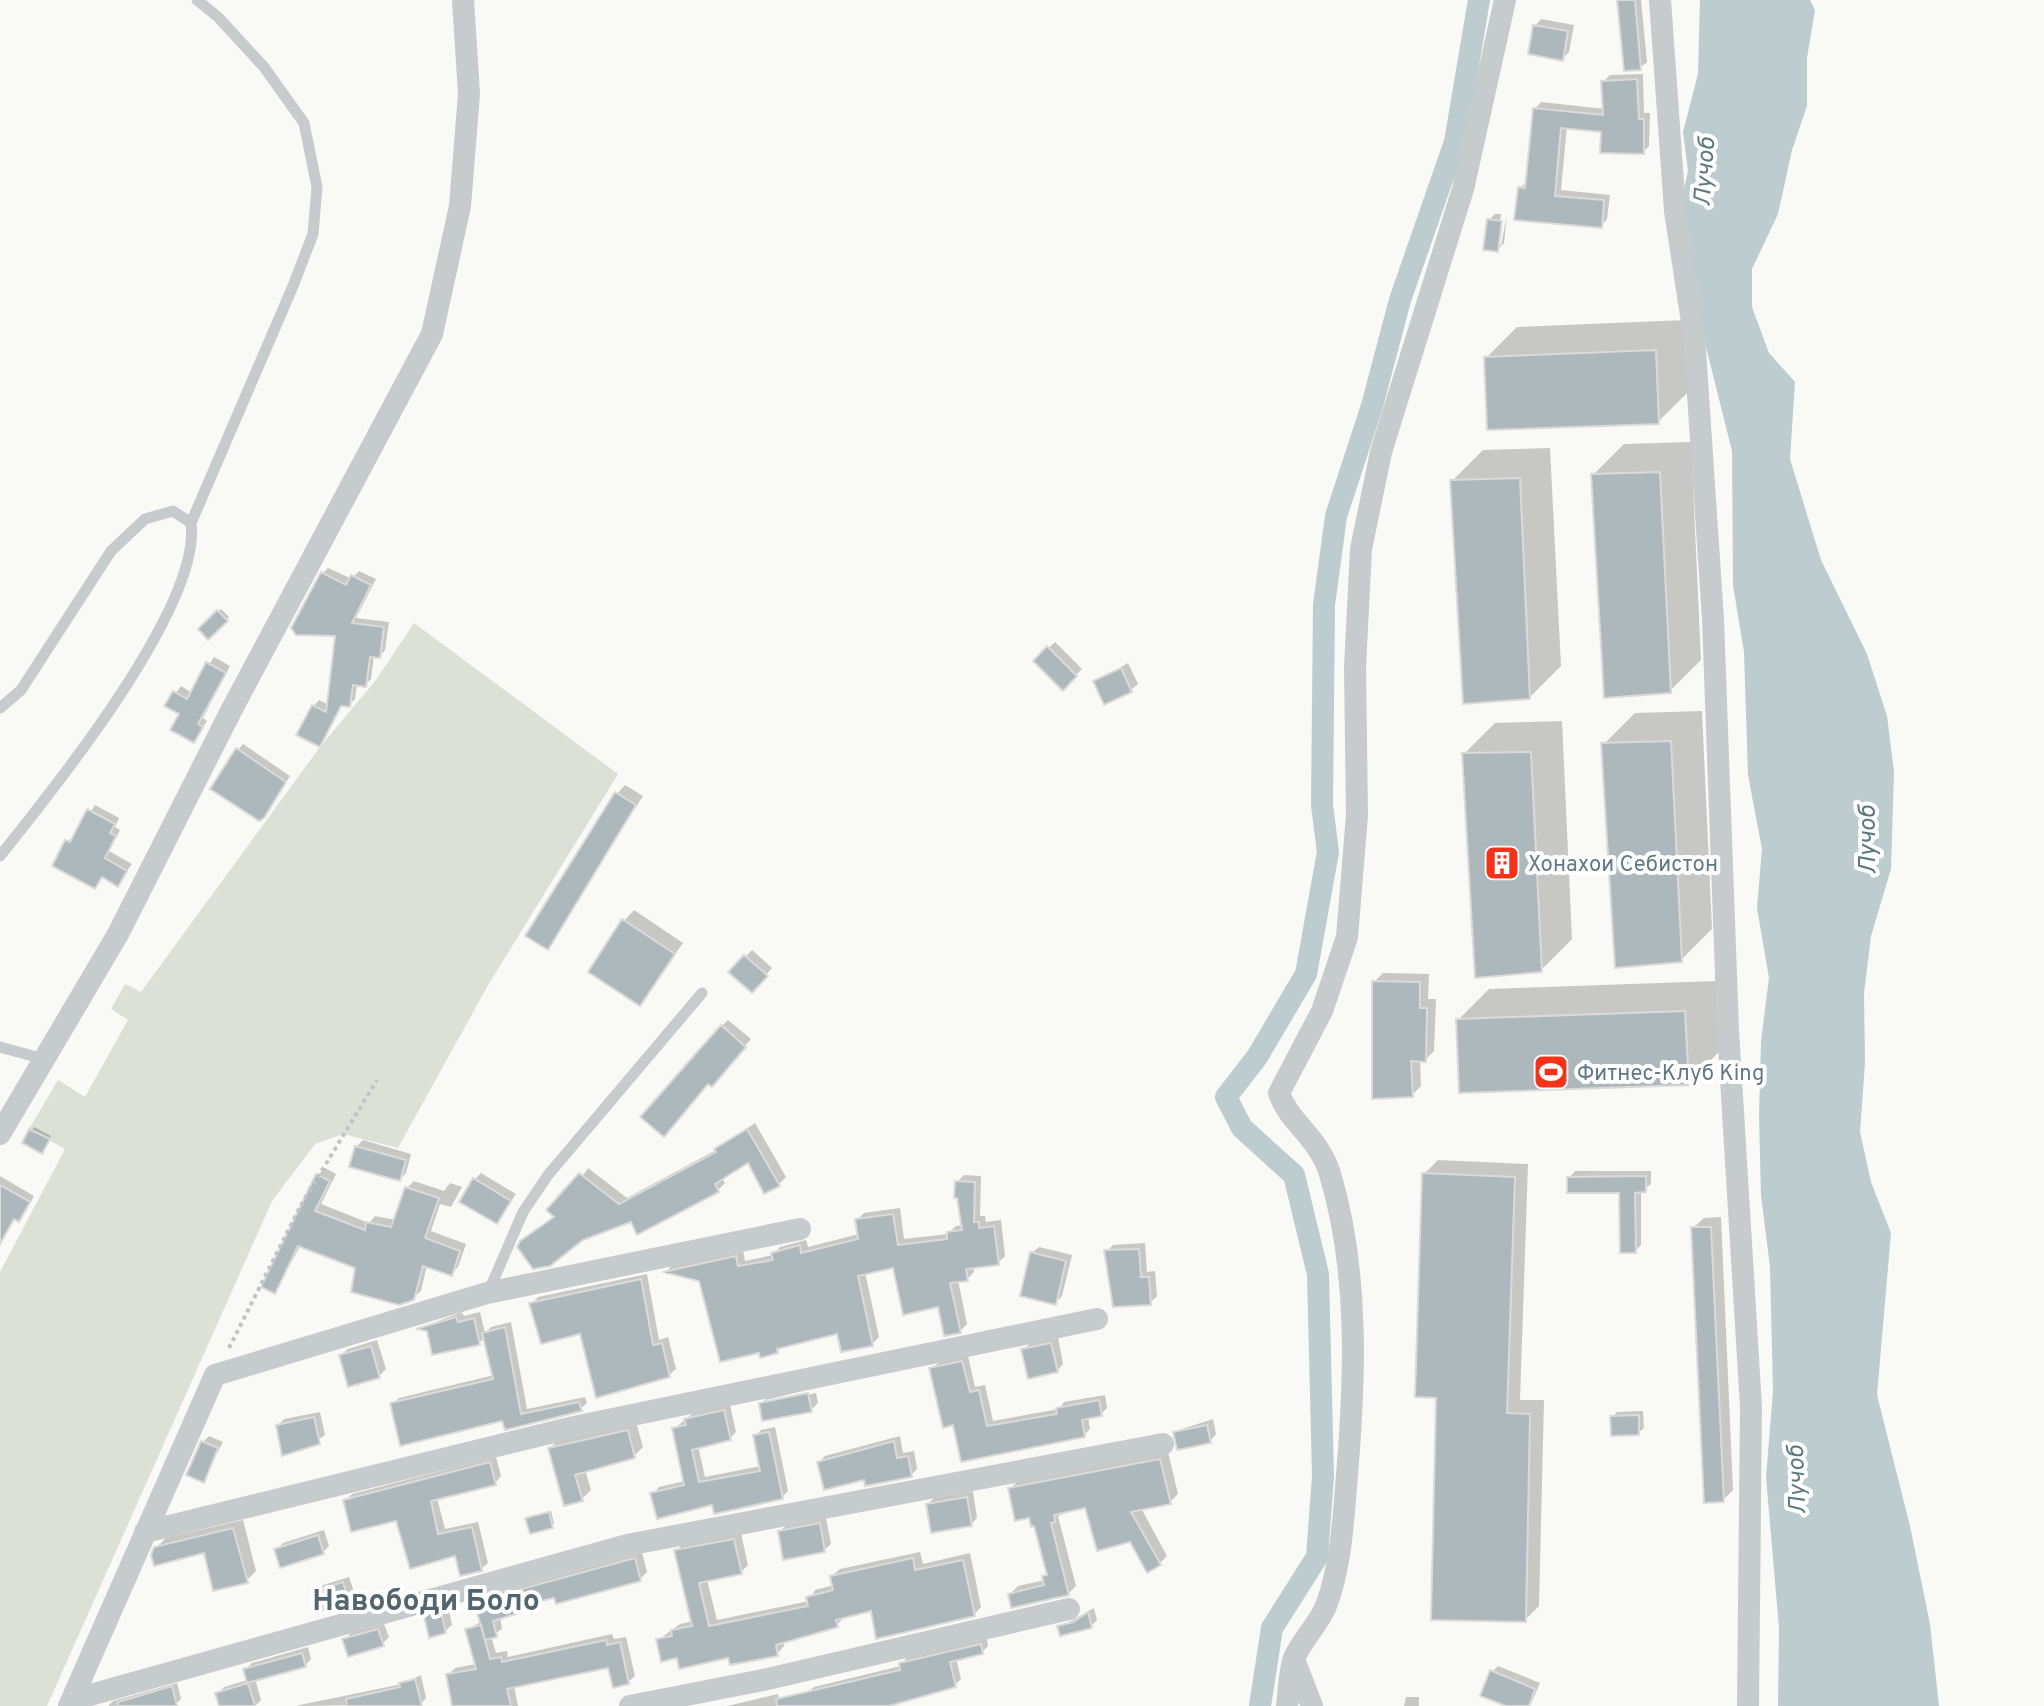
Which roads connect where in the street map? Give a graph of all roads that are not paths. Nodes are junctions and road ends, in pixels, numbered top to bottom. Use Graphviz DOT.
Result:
graph roads {
  1 [pos="197,0"];
  2 [pos="463,0"];
  3 [pos="1505,0"];
  4 [pos="1660,0"];
  5 [pos="191,523"];
  6 [pos="0,708"];
  7 [pos="0,856"];
  8 [pos="702,993"];
  9 [pos="0,1047"];
  10 [pos="44,1059"];
  11 [pos="0,1134"];
  12 [pos="800,1229"];
  13 [pos="487,1293"];
  14 [pos="1097,1319"];
  15 [pos="1163,1444"];
  16 [pos="145,1532"];
  17 [pos="1069,1609"];
  18 [pos="1294,1659"];
  19 [pos="70,1703"];
  20 [pos="630,1706"];
  21 [pos="1287,1706"];
  22 [pos="1312,1706"];
  23 [pos="1748,1706"];
  1 -- 5 [label="lane"];
  2 -- 10 [label="street"];
  3 -- 18 [label="street"];
  4 -- 23 [label="street"];
  5 -- 6 [label="lane"];
  5 -- 7 [label="lane"];
  8 -- 13 [label="lane"];
  9 -- 10 [label="lane"];
  10 -- 11 [label="street"];
  12 -- 13 [label="street"];
  13 -- 16 [label="street"];
  14 -- 16 [label="street"];
  15 -- 19 [label="street"];
  16 -- 19 [label="street"];
  17 -- 20 [label="street"];
  18 -- 21 [label="street"];
  18 -- 22 [label="street"];
}
